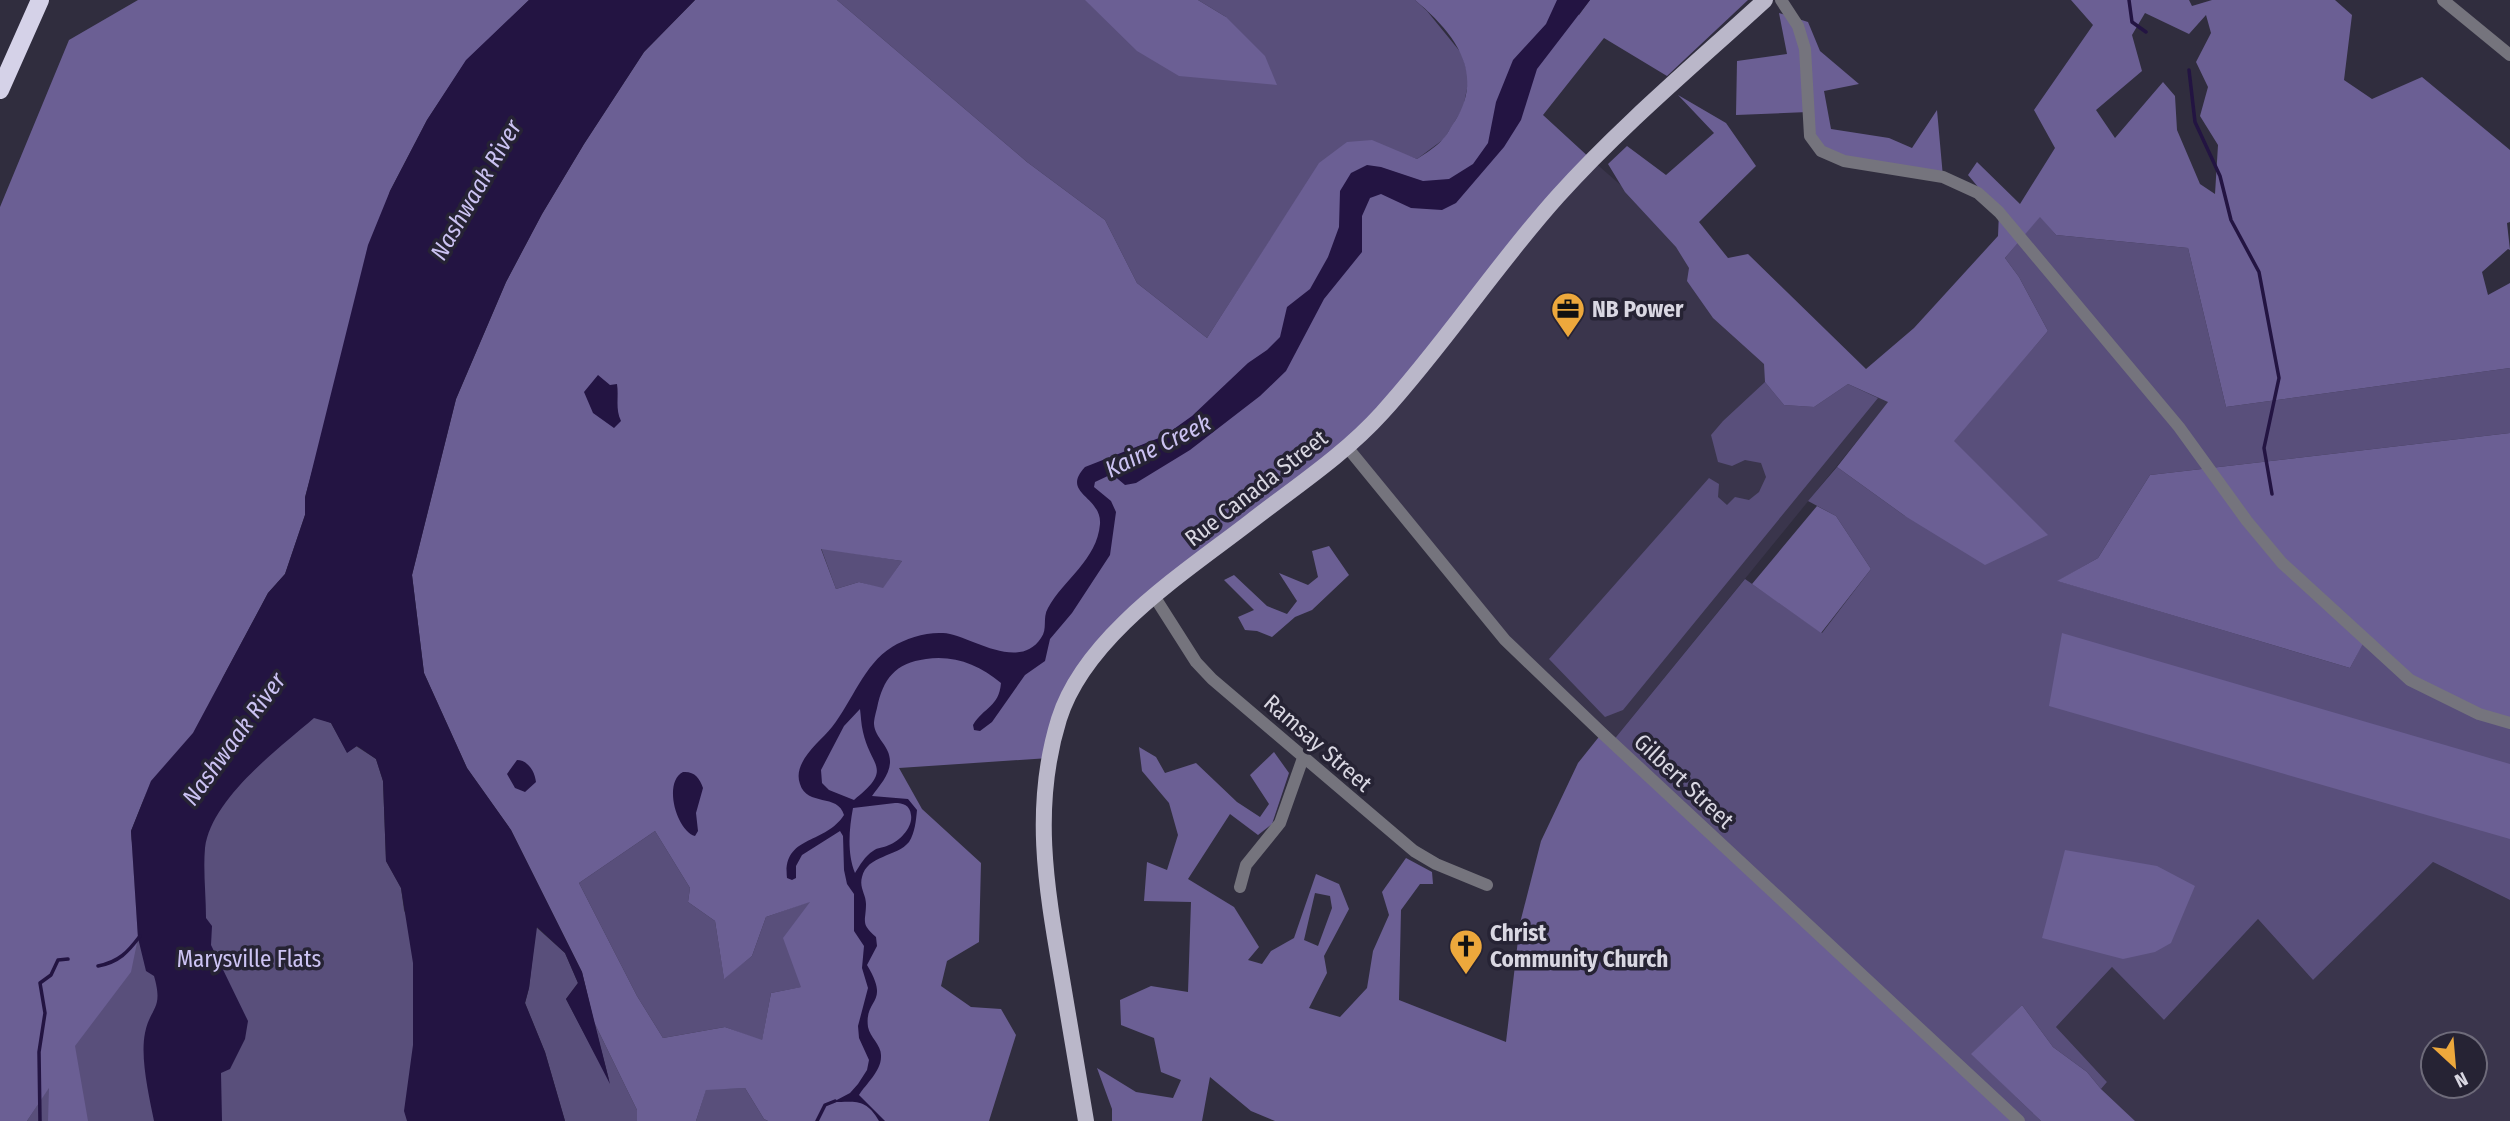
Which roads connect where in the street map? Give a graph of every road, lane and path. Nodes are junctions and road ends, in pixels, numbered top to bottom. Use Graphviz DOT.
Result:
graph roads {
  1 [pos="40,0"];
  2 [pos="1765,0"];
  3 [pos="1781,0"];
  4 [pos="2443,0"];
  5 [pos="2510,55"];
  6 [pos="0,90"];
  7 [pos="1347,447"];
  8 [pos="1154,596"];
  9 [pos="2510,723"];
  10 [pos="1303,758"];
  11 [pos="1487,885"];
  12 [pos="1240,887"];
  13 [pos="1086,1121"];
  14 [pos="2019,1121"];
  1 -- 6 [label="highway"];
  2 -- 7 [label="main road, Rue Canada Street"];
  3 -- 9 [label="street"];
  4 -- 5 [label="street"];
  7 -- 8 [label="main road, Rue Canada Street"];
  7 -- 14 [label="street, Gilbert Street"];
  8 -- 10 [label="street, Ramsay Street"];
  8 -- 13 [label="main road, Rue Canada Street"];
  10 -- 11 [label="street, Ramsay Street"];
  10 -- 12 [label="street"];
}
